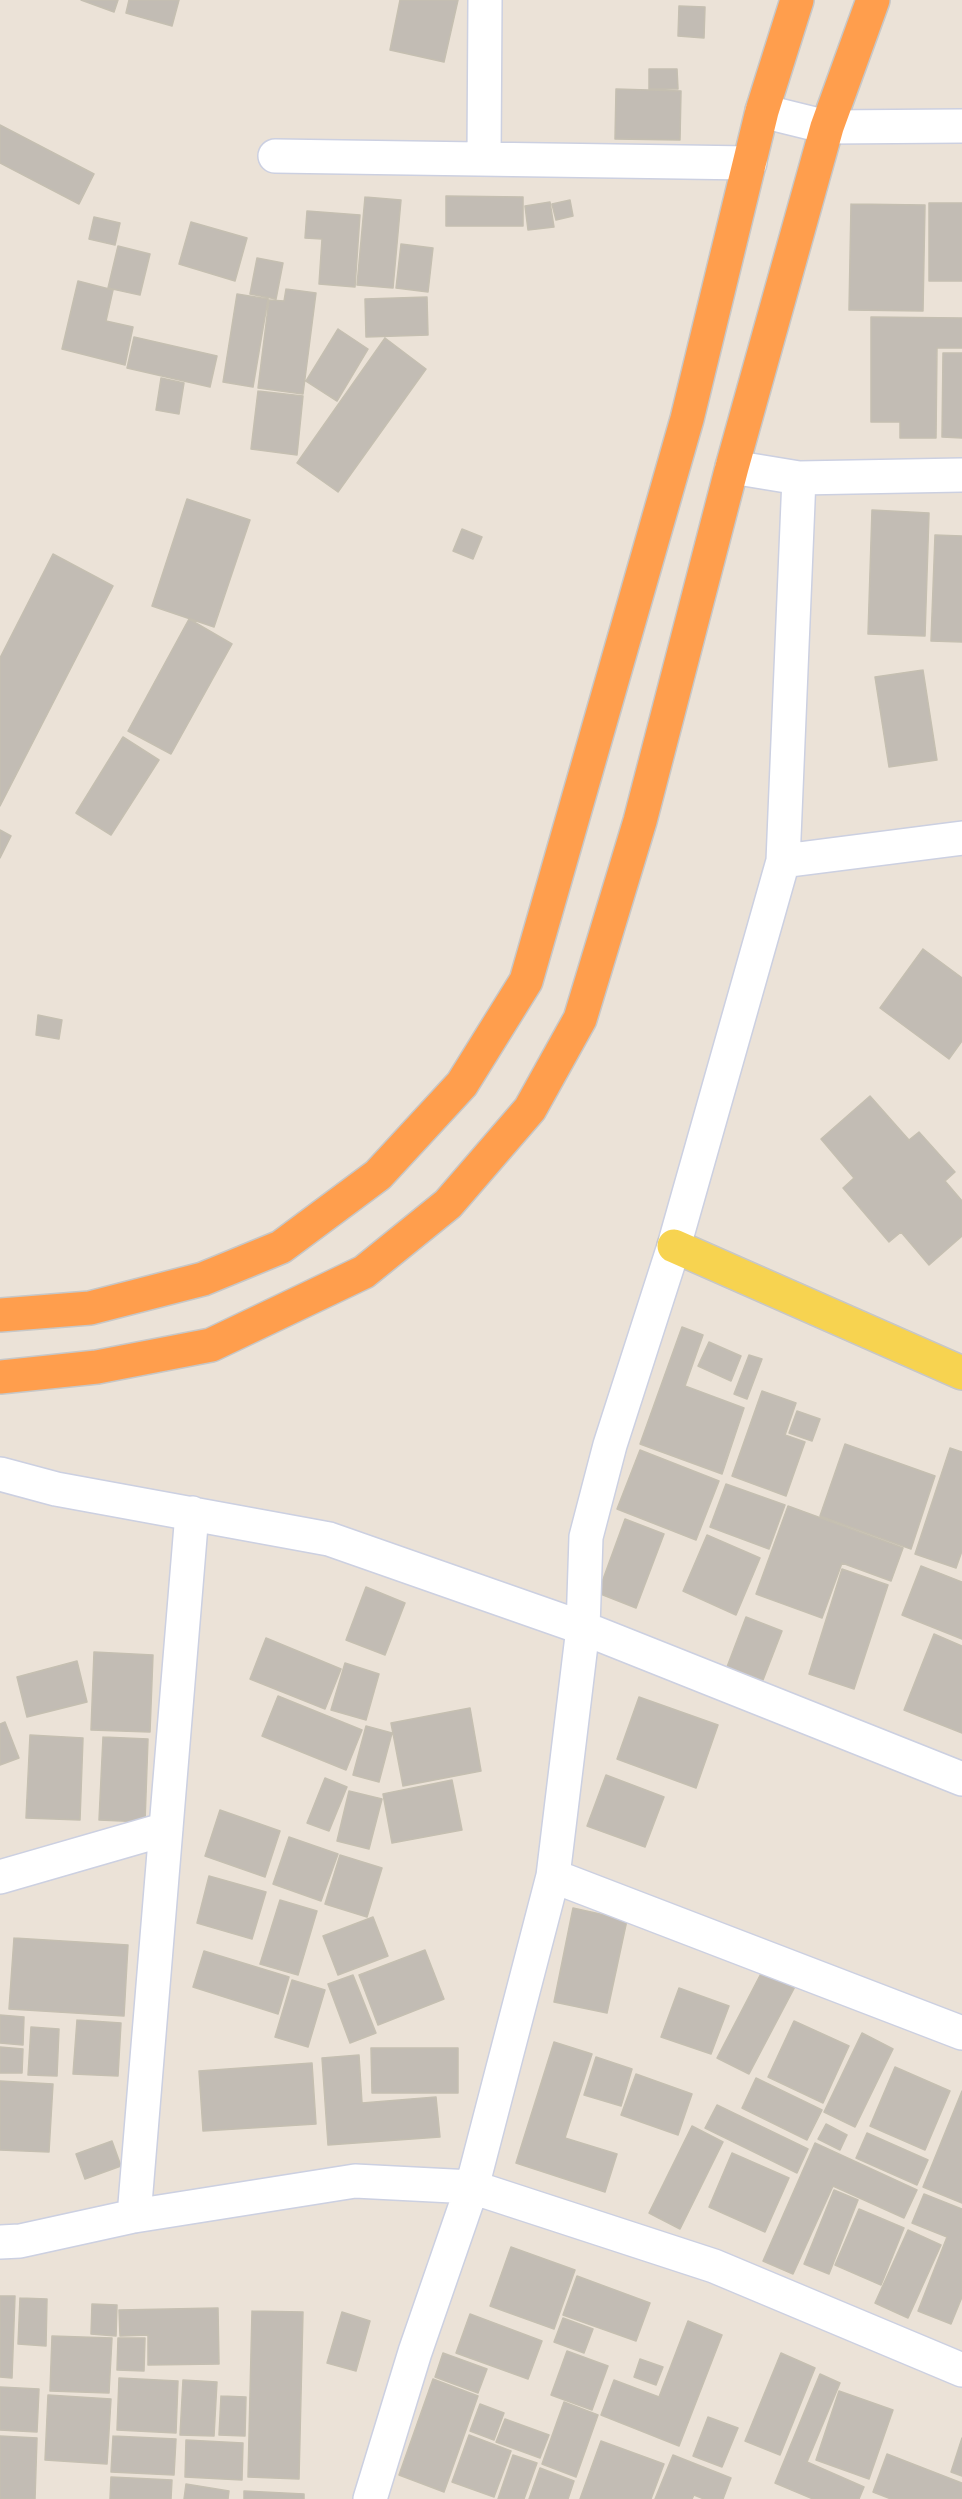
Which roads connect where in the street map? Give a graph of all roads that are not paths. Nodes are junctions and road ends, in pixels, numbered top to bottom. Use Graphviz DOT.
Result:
graph roads {
  1 [pos="485,0"];
  2 [pos="796,0"];
  3 [pos="873,0"];
  4 [pos="762,111"];
  5 [pos="962,126"];
  6 [pos="827,127"];
  7 [pos="274,156"];
  8 [pos="484,158"];
  9 [pos="750,163"];
  10 [pos="732,467"];
  11 [pos="962,475"];
  12 [pos="799,478"];
  13 [pos="962,838"];
  14 [pos="783,861"];
  15 [pos="674,1246"];
  16 [pos="0,1315"];
  17 [pos="962,1373"];
  18 [pos="0,1377"];
  19 [pos="0,1474"];
  20 [pos="192,1513"];
  21 [pos="583,1628"];
  22 [pos="962,1779"];
  23 [pos="166,1829"];
  24 [pos="553,1876"];
  25 [pos="0,1878"];
  26 [pos="962,2033"];
  27 [pos="472,2187"];
  28 [pos="134,2216"];
  29 [pos="0,2242"];
  30 [pos="962,2370"];
  31 [pos="375,2498"];
  1 -- 8 [label="street"];
  2 -- 4 [label="highway"];
  3 -- 6 [label="highway"];
  4 -- 6 [label="street"];
  4 -- 9 [label="highway"];
  5 -- 6 [label="street"];
  6 -- 10 [label="highway"];
  7 -- 8 [label="street"];
  8 -- 9 [label="street"];
  9 -- 16 [label="highway"];
  10 -- 12 [label="street"];
  10 -- 18 [label="highway"];
  11 -- 12 [label="street"];
  12 -- 14 [label="street"];
  13 -- 14 [label="street"];
  14 -- 15 [label="street"];
  15 -- 17 [label="main road"];
  15 -- 21 [label="street"];
  19 -- 20 [label="street"];
  20 -- 21 [label="street"];
  20 -- 23 [label="street"];
  21 -- 22 [label="street"];
  21 -- 24 [label="street"];
  23 -- 25 [label="street"];
  23 -- 28 [label="street"];
  24 -- 26 [label="street"];
  24 -- 27 [label="street"];
  27 -- 28 [label="street"];
  27 -- 30 [label="street"];
  27 -- 31 [label="street"];
  28 -- 29 [label="street"];
}
